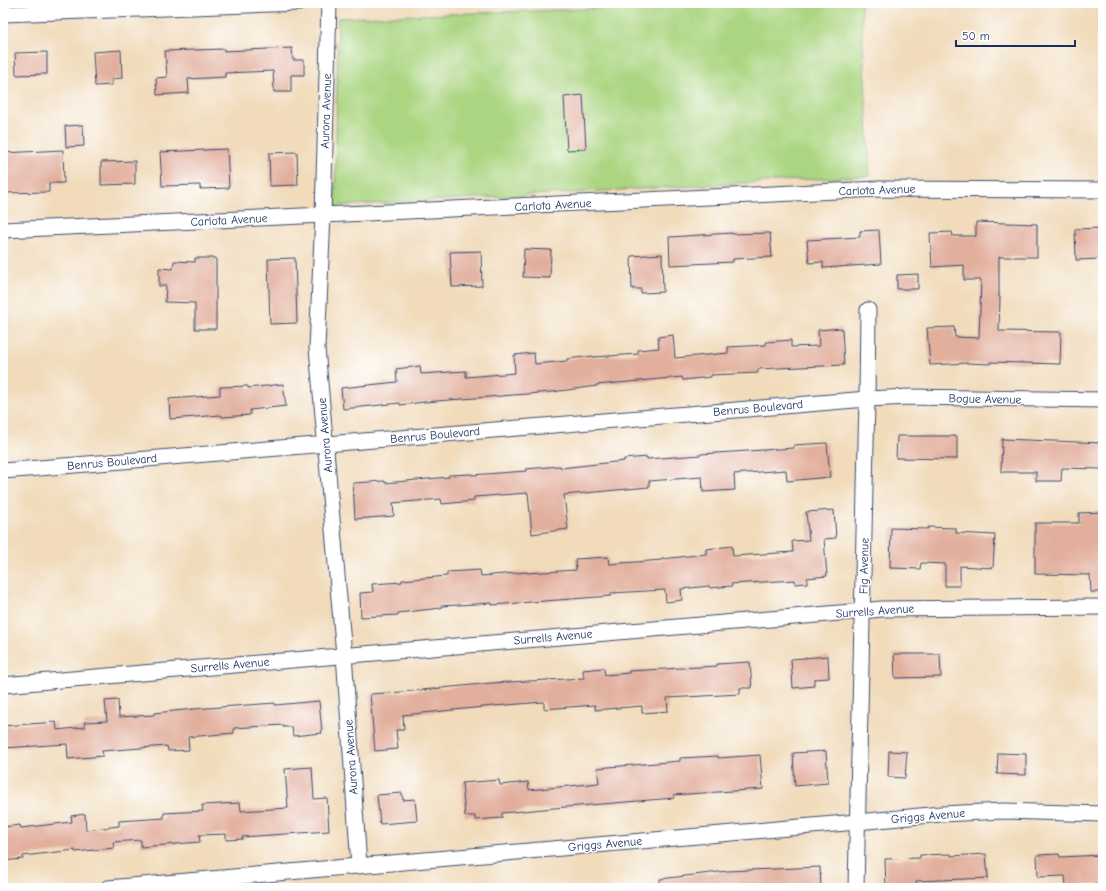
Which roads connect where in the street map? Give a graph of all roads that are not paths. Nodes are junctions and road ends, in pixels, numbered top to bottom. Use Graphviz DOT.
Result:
graph roads {
  1 [pos="299,3"];
  2 [pos="329,3"];
  3 [pos="3,14"];
  4 [pos="1103,190"];
  5 [pos="323,215"];
  6 [pos="3,230"];
  7 [pos="868,310"];
  8 [pos="867,399"];
  9 [pos="1103,400"];
  10 [pos="326,445"];
  11 [pos="3,471"];
  12 [pos="1103,607"];
  13 [pos="863,611"];
  14 [pos="344,655"];
  15 [pos="3,685"];
  16 [pos="1103,814"];
  17 [pos="858,822"];
  18 [pos="359,865"];
  19 [pos="108,888"];
  20 [pos="856,888"];
  1 -- 3 [label="street"];
  2 -- 5 [label="street, Aurora Avenue"];
  4 -- 5 [label="street, Carlota Avenue"];
  5 -- 6 [label="street, Carlota Avenue"];
  5 -- 10 [label="street, Aurora Avenue"];
  7 -- 8 [label="street, Fig Avenue"];
  8 -- 9 [label="street, Bogue Avenue"];
  8 -- 10 [label="street, Benrus Boulevard"];
  8 -- 13 [label="street, Fig Avenue"];
  10 -- 11 [label="street, Benrus Boulevard"];
  10 -- 14 [label="street, Aurora Avenue"];
  12 -- 13 [label="street, Surrells Avenue"];
  13 -- 14 [label="street, Surrells Avenue"];
  13 -- 17 [label="street, Fig Avenue"];
  14 -- 15 [label="street, Surrells Avenue"];
  14 -- 18 [label="street, Aurora Avenue"];
  16 -- 17 [label="street, Griggs Avenue"];
  17 -- 18 [label="street, Griggs Avenue"];
  17 -- 20 [label="street, Fig Avenue"];
  18 -- 19 [label="street, Griggs Avenue"];
}
